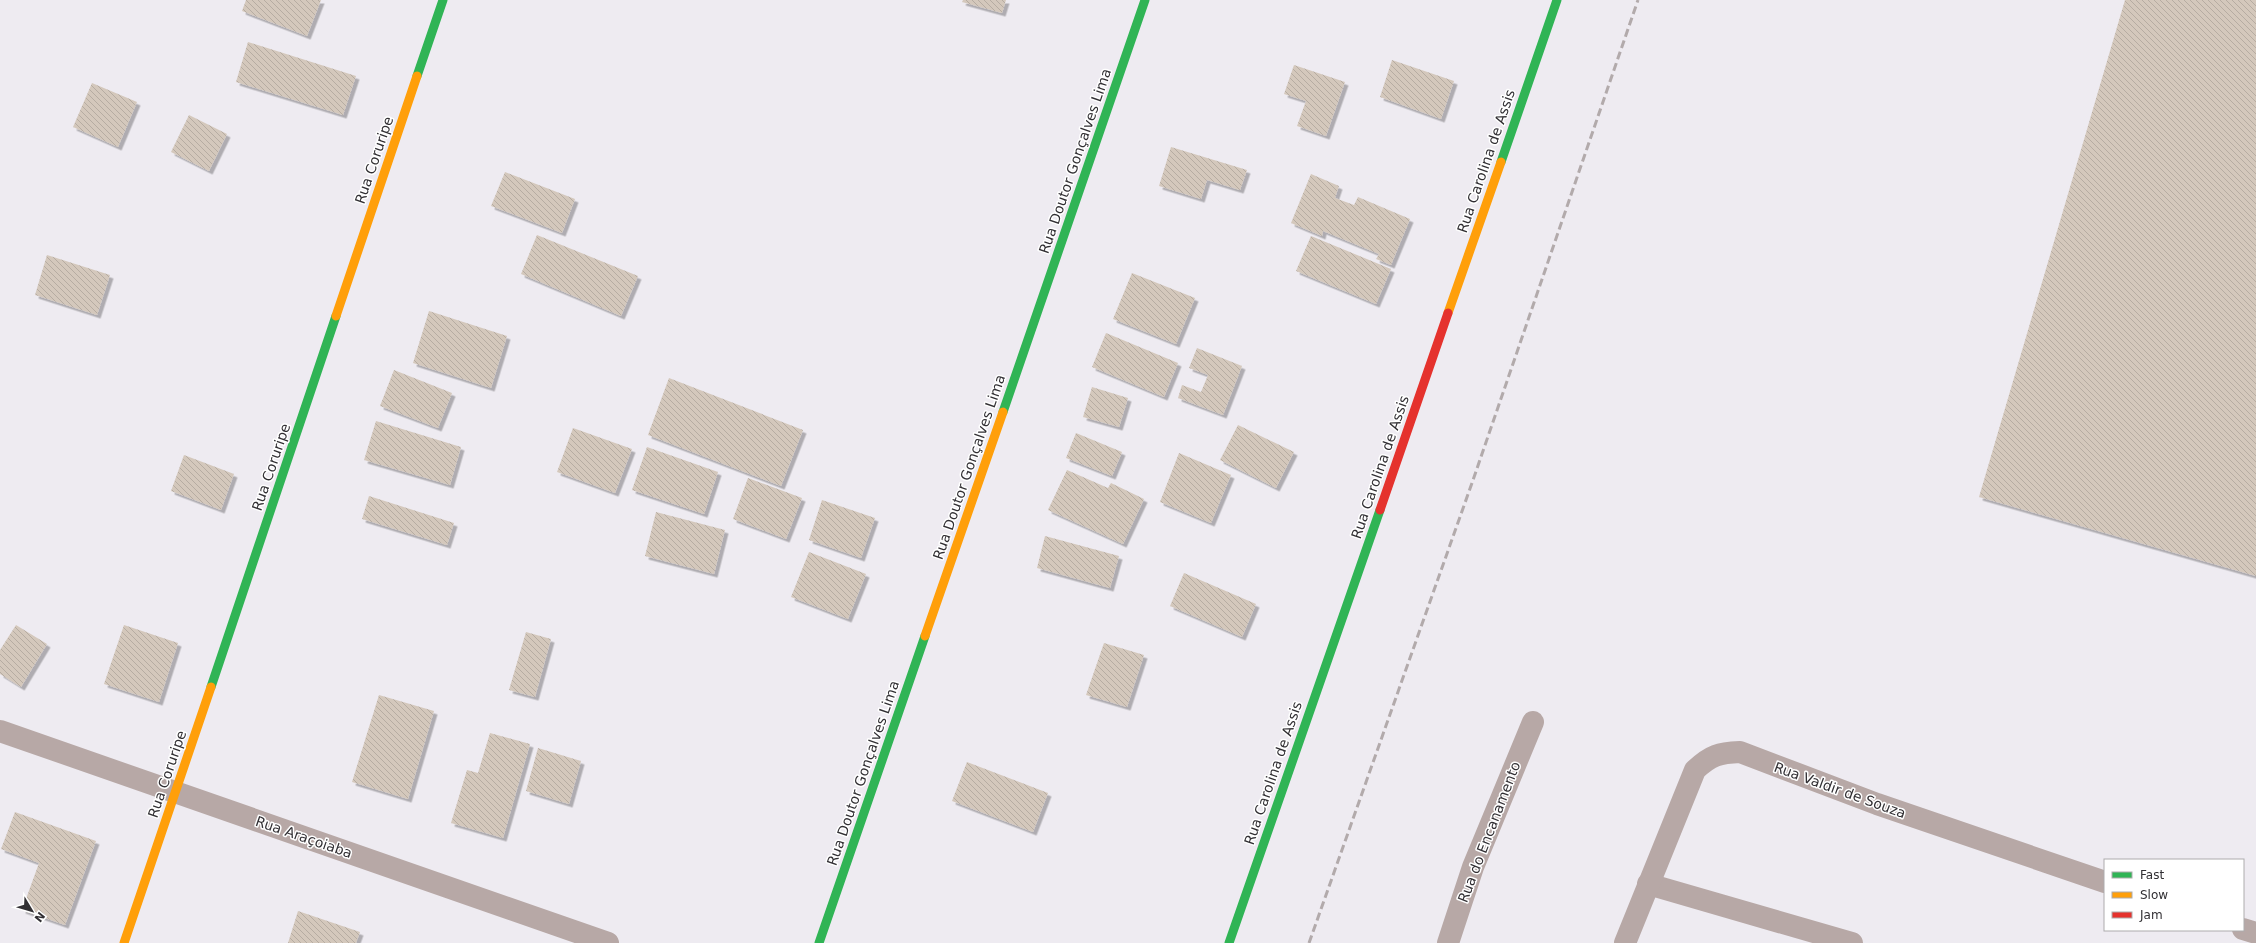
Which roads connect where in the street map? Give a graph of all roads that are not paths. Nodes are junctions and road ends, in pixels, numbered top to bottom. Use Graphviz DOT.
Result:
graph roads {
  1 [pos="443,0"];
  2 [pos="1145,0"];
  3 [pos="1557,0"];
  4 [pos="1533,722"];
  5 [pos="0,731"];
  6 [pos="176,793"];
  7 [pos="2104,882"];
  8 [pos="1648,884"];
  9 [pos="2244,929"];
  10 [pos="2256,933"];
  11 [pos="124,943"];
  12 [pos="608,943"];
  13 [pos="819,943"];
  14 [pos="1229,943"];
  15 [pos="1448,943"];
  16 [pos="1625,943"];
  17 [pos="1852,943"];
  1 -- 6 [label="street, Rua Coruripe"];
  2 -- 13 [label="street, Rua Doutor Gonçalves Lima"];
  3 -- 14 [label="street, Rua Carolina de Assis"];
  4 -- 15 [label="street, Rua do Encanamento"];
  5 -- 6 [label="street, Rua Araçoiaba"];
  6 -- 11 [label="street, Rua Coruripe"];
  6 -- 12 [label="street, Rua Araçoiaba"];
  7 -- 8 [label="street, Rua Valdir de Souza"];
  8 -- 16 [label="street, Rua Valdir de Souza"];
  8 -- 17 [label="street"];
  9 -- 10 [label="street"];
}
